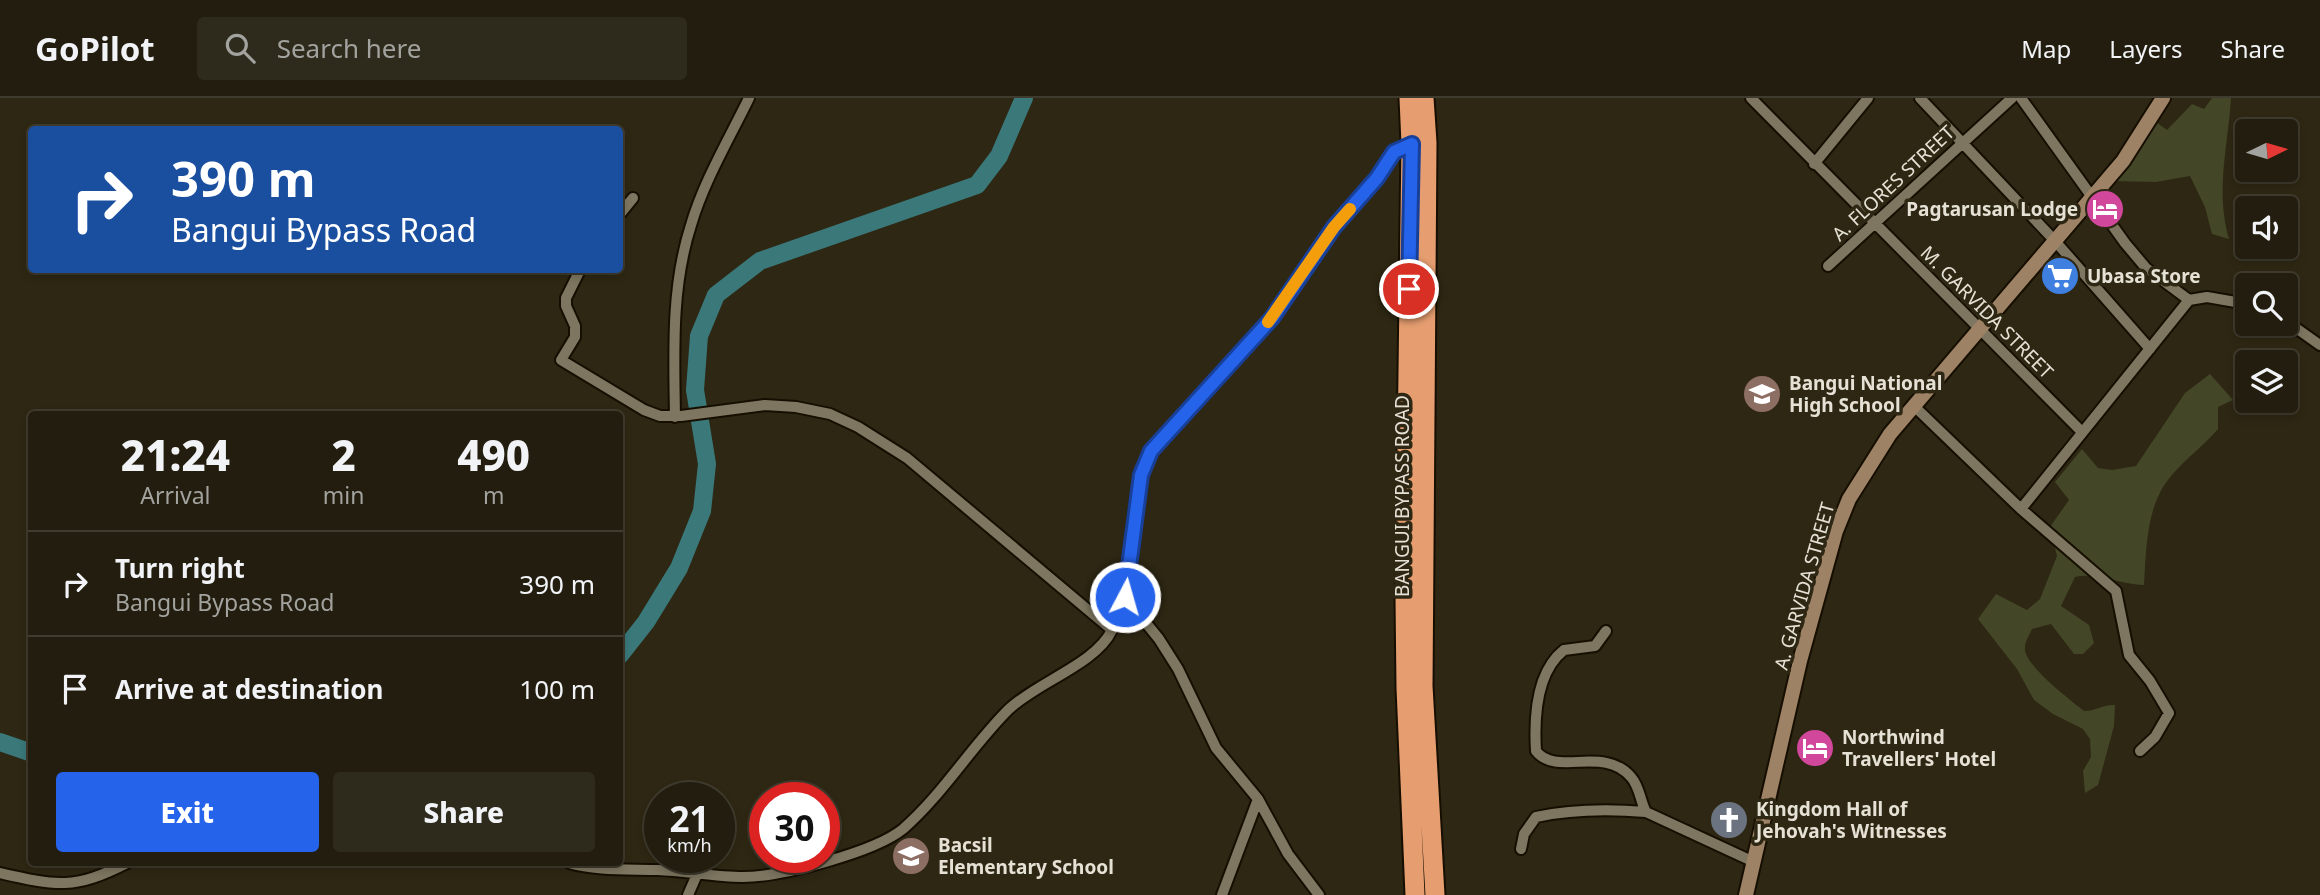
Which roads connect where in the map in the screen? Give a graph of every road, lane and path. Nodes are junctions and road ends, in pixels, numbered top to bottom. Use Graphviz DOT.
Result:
graph roads {
  1 [pos="749,98"];
  2 [pos="1409,98"];
  3 [pos="1424,98"];
  4 [pos="1751,98"];
  5 [pos="1868,98"];
  6 [pos="1920,98"];
  7 [pos="2012,98"];
  8 [pos="2021,98"];
  9 [pos="2163,98"];
  10 [pos="1419,143"];
  11 [pos="1962,143"];
  12 [pos="1814,164"];
  13 [pos="2093,195"];
  14 [pos="633,198"];
  15 [pos="623,210"];
  16 [pos="1875,225"];
  17 [pos="2055,241"];
  18 [pos="1828,266"];
  19 [pos="578,273"];
  20 [pos="2189,300"];
  21 [pos="2235,302"];
  22 [pos="1980,329"];
  23 [pos="2298,329"];
  24 [pos="2320,345"];
  25 [pos="2150,349"];
  26 [pos="1914,406"];
  27 [pos="678,417"];
  28 [pos="2081,431"];
  29 [pos="2021,509"];
  30 [pos="1125,597"];
  31 [pos="1112,630"];
  32 [pos="1606,631"];
  33 [pos="2140,751"];
  34 [pos="1258,799"];
  35 [pos="1646,812"];
  36 [pos="1521,849"];
  37 [pos="1754,862"];
  38 [pos="121,866"];
  39 [pos="591,866"];
  40 [pos="644,869"];
  41 [pos="0,873"];
  42 [pos="698,873"];
  43 [pos="707,873"];
  44 [pos="688,895"];
  45 [pos="1222,895"];
  46 [pos="1319,895"];
  47 [pos="1415,895"];
  48 [pos="1435,895"];
  49 [pos="1746,895"];
  1 -- 27 [label="street"];
  2 -- 10 [label="highway, BANGUI BYPASS ROAD"];
  3 -- 10 [label="highway, BANGUI BYPASS ROAD"];
  4 -- 12 [label="street, M. GARVIDA STREET"];
  5 -- 12 [label="street"];
  6 -- 11 [label="street"];
  7 -- 11 [label="street, A. FLORES STREET"];
  8 -- 13 [label="street"];
  9 -- 13 [label="main road, A. GARVIDA STREET"];
  10 -- 30 [label="street"];
  10 -- 47 [label="highway, BANGUI BYPASS ROAD"];
  10 -- 48 [label="highway, BANGUI BYPASS ROAD"];
  11 -- 16 [label="street, A. FLORES STREET"];
  11 -- 17 [label="street"];
  12 -- 16 [label="street, M. GARVIDA STREET"];
  13 -- 17 [label="main road, A. GARVIDA STREET"];
  13 -- 20 [label="street"];
  14 -- 15 [label="street"];
  16 -- 18 [label="street, A. FLORES STREET"];
  16 -- 22 [label="street, M. GARVIDA STREET"];
  17 -- 22 [label="main road, A. GARVIDA STREET"];
  17 -- 25 [label="street"];
  19 -- 27 [label="street"];
  20 -- 21 [label="street"];
  20 -- 25 [label="street"];
  22 -- 26 [label="main road, A. GARVIDA STREET"];
  22 -- 28 [label="street, M. GARVIDA STREET"];
  23 -- 24 [label="street"];
  25 -- 28 [label="street"];
  26 -- 29 [label="street"];
  26 -- 37 [label="main road, A. GARVIDA STREET"];
  27 -- 31 [label="street"];
  28 -- 29 [label="street"];
  29 -- 33 [label="street"];
  30 -- 31 [label="street"];
  30 -- 34 [label="street"];
  31 -- 43 [label="street"];
  32 -- 35 [label="street"];
  34 -- 45 [label="street"];
  34 -- 46 [label="street"];
  35 -- 36 [label="street"];
  35 -- 37 [label="street"];
  37 -- 49 [label="main road, A. GARVIDA STREET"];
  38 -- 41 [label="street"];
  39 -- 40 [label="street"];
  42 -- 44 [label="street"];
}
